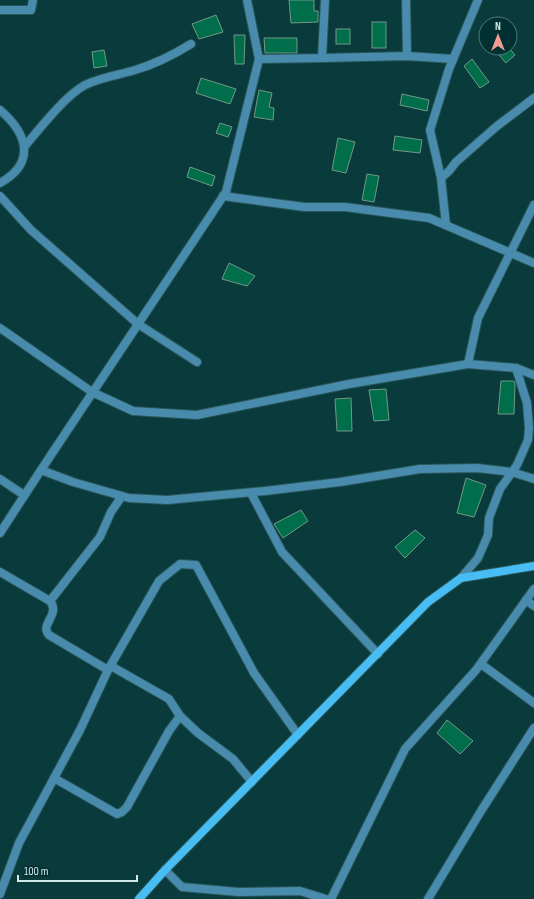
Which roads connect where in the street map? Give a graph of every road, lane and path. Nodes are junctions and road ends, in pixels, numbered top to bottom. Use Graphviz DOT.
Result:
graph roads {
  1 [pos="33,0"];
  2 [pos="247,0"];
  3 [pos="325,0"];
  4 [pos="406,0"];
  5 [pos="478,0"];
  6 [pos="0,10"];
  7 [pos="191,44"];
  8 [pos="407,56"];
  9 [pos="322,58"];
  10 [pos="259,59"];
  11 [pos="453,59"];
  12 [pos="534,98"];
  13 [pos="0,110"];
  14 [pos="25,146"];
  15 [pos="441,178"];
  16 [pos="0,183"];
  17 [pos="0,196"];
  18 [pos="223,196"];
  19 [pos="534,205"];
  20 [pos="446,225"];
  21 [pos="510,253"];
  22 [pos="534,263"];
  23 [pos="138,324"];
  24 [pos="0,328"];
  25 [pos="197,362"];
  26 [pos="468,364"];
  27 [pos="516,368"];
  28 [pos="534,375"];
  29 [pos="92,392"];
  30 [pos="40,470"];
  31 [pos="512,472"];
  32 [pos="0,479"];
  33 [pos="534,479"];
  34 [pos="251,493"];
  35 [pos="24,495"];
  36 [pos="122,496"];
  37 [pos="0,533"];
  38 [pos="534,566"];
  39 [pos="0,572"];
  40 [pos="461,578"];
  41 [pos="534,589"];
  42 [pos="526,600"];
  43 [pos="50,601"];
  44 [pos="534,606"];
  45 [pos="378,654"];
  46 [pos="480,664"];
  47 [pos="109,668"];
  48 [pos="534,703"];
  49 [pos="180,716"];
  50 [pos="534,728"];
  51 [pos="298,735"];
  52 [pos="54,778"];
  53 [pos="252,782"];
  54 [pos="165,870"];
  55 [pos="0,893"];
  56 [pos="139,899"];
  57 [pos="326,899"];
  58 [pos="331,899"];
  59 [pos="428,899"];
  1 -- 6 [label="street"];
  2 -- 10 [label="street"];
  3 -- 9 [label="street"];
  4 -- 8 [label="street"];
  5 -- 11 [label="street"];
  7 -- 14 [label="street"];
  8 -- 9 [label="street"];
  8 -- 11 [label="street"];
  9 -- 10 [label="street"];
  10 -- 18 [label="street"];
  11 -- 15 [label="street"];
  12 -- 15 [label="street"];
  13 -- 14 [label="street"];
  14 -- 16 [label="street"];
  15 -- 20 [label="street"];
  17 -- 23 [label="street"];
  18 -- 20 [label="street"];
  18 -- 23 [label="street"];
  19 -- 21 [label="street"];
  20 -- 21 [label="street"];
  21 -- 22 [label="street"];
  21 -- 26 [label="street"];
  23 -- 25 [label="street"];
  23 -- 29 [label="street"];
  24 -- 29 [label="street"];
  26 -- 27 [label="street"];
  26 -- 29 [label="street"];
  27 -- 28 [label="street"];
  27 -- 31 [label="street"];
  29 -- 30 [label="street"];
  30 -- 35 [label="street"];
  30 -- 36 [label="street"];
  31 -- 33 [label="street"];
  31 -- 34 [label="street"];
  31 -- 40 [label="street"];
  32 -- 35 [label="street"];
  34 -- 36 [label="street"];
  34 -- 45 [label="street"];
  35 -- 37 [label="street"];
  36 -- 43 [label="street"];
  38 -- 40 [label="street"];
  39 -- 43 [label="street"];
  40 -- 45 [label="street"];
  41 -- 42 [label="street"];
  42 -- 44 [label="street"];
  42 -- 46 [label="street"];
  43 -- 47 [label="street"];
  45 -- 51 [label="street"];
  46 -- 48 [label="street"];
  46 -- 58 [label="street"];
  47 -- 49 [label="street"];
  47 -- 51 [label="street"];
  47 -- 52 [label="street"];
  49 -- 52 [label="street"];
  49 -- 53 [label="street"];
  50 -- 59 [label="street"];
  51 -- 53 [label="street"];
  52 -- 55 [label="street"];
  53 -- 54 [label="street"];
  54 -- 56 [label="street"];
  54 -- 57 [label="street"];
}
